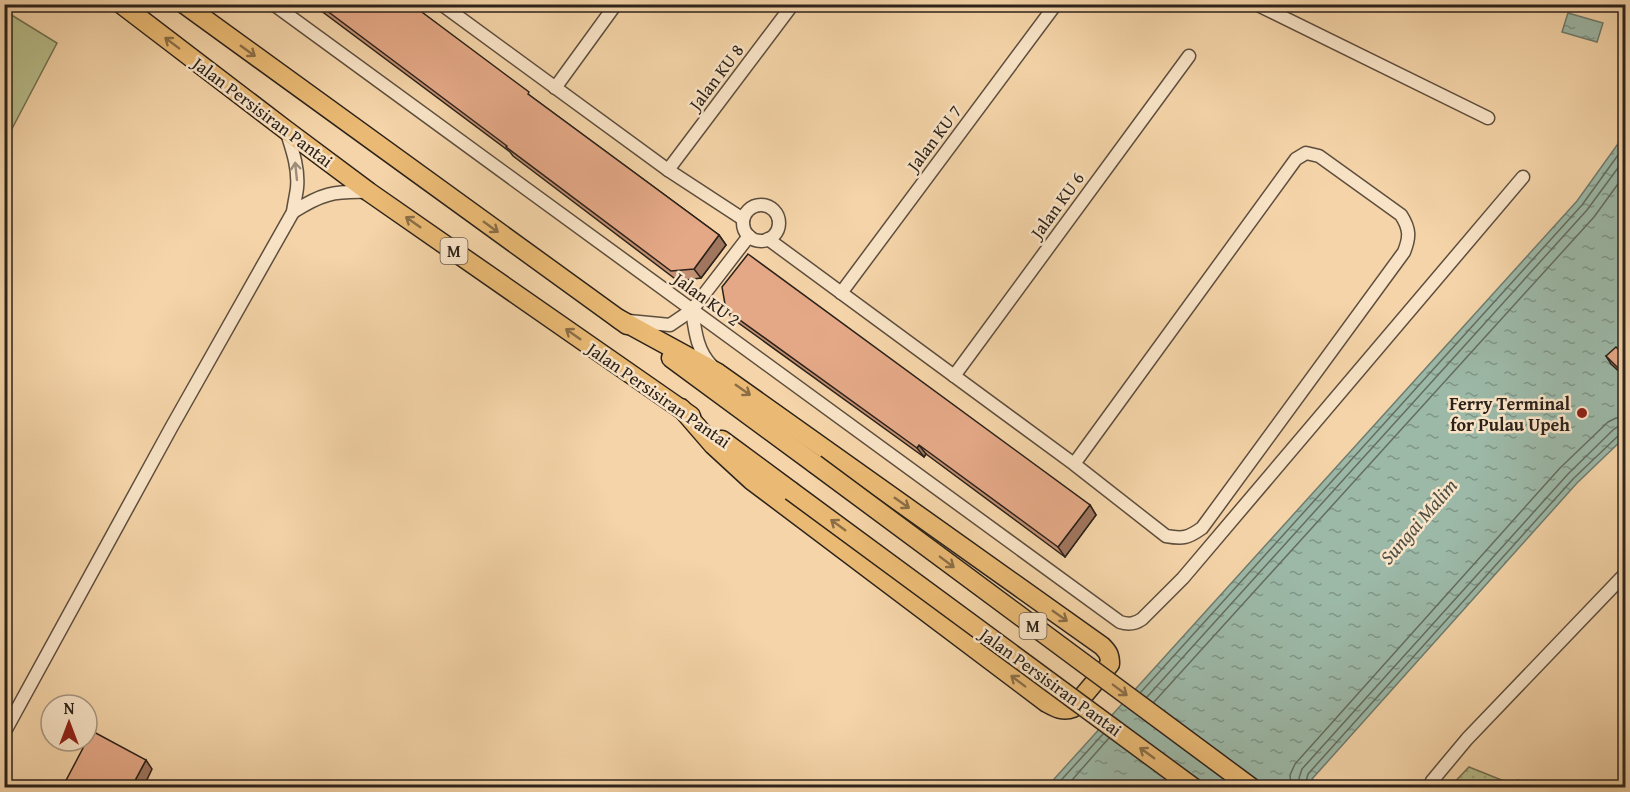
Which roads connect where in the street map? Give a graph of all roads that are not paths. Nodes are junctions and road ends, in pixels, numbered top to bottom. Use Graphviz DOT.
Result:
graph roads {
  1 [pos="121,4"];
  2 [pos="184,4"];
  3 [pos="273,4"];
  4 [pos="616,4"];
  5 [pos="793,4"];
  6 [pos="1056,4"];
  7 [pos="1256,4"];
  8 [pos="442,5"];
  9 [pos="1189,56"];
  10 [pos="555,88"];
  11 [pos="1488,118"];
  12 [pos="285,130"];
  13 [pos="668,170"];
  14 [pos="1523,177"];
  15 [pos="369,192"];
  16 [pos="293,213"];
  17 [pos="743,219"];
  18 [pos="748,236"];
  19 [pos="768,239"];
  20 [pos="841,293"];
  21 [pos="692,310"];
  22 [pos="619,320"];
  23 [pos="718,373"];
  24 [pos="954,376"];
  25 [pos="681,408"];
  26 [pos="1074,464"];
  27 [pos="1626,573"];
  28 [pos="4,733"];
  29 [pos="1194,788"];
  30 [pos="1251,788"];
  31 [pos="1430,788"];
  12 -- 1 [label="main road, Jalan Persisiran Pantai / M, one-way"];
  2 -- 22 [label="main road, Jalan Persisiran Pantai / M, one-way"];
  3 -- 21 [label="street, Jalan KU 2"];
  4 -- 10 [label="street"];
  5 -- 13 [label="street, Jalan KU 8"];
  6 -- 20 [label="street, Jalan KU 7"];
  7 -- 11 [label="street"];
  8 -- 10 [label="street"];
  9 -- 24 [label="street, Jalan KU 6"];
  10 -- 13 [label="street"];
  12 -- 15 [label="main road, Jalan Persisiran Pantai / M"];
  16 -- 12 [label="street, one-way"];
  13 -- 17 [label="street"];
  14 -- 21 [label="street, Jalan KU 2"];
  15 -- 16 [label="street"];
  25 -- 15 [label="main road, Jalan Persisiran Pantai / M, one-way"];
  16 -- 28 [label="street"];
  17 -- 18 [label="street"];
  17 -- 19 [label="street"];
  18 -- 19 [label="street"];
  18 -- 21 [label="street"];
  19 -- 20 [label="street"];
  20 -- 24 [label="street"];
  21 -- 22 [label="street"];
  21 -- 23 [label="street"];
  22 -- 23 [label="main road"];
  22 -- 30 [label="main road, Jalan Persisiran Pantai / M, one-way, bridge"];
  23 -- 25 [label="main road, one-way"];
  24 -- 26 [label="street"];
  29 -- 25 [label="main road, Jalan Persisiran Pantai / M, one-way, bridge"];
  26 -- 26 [label="street"];
  27 -- 31 [label="street"];
}
